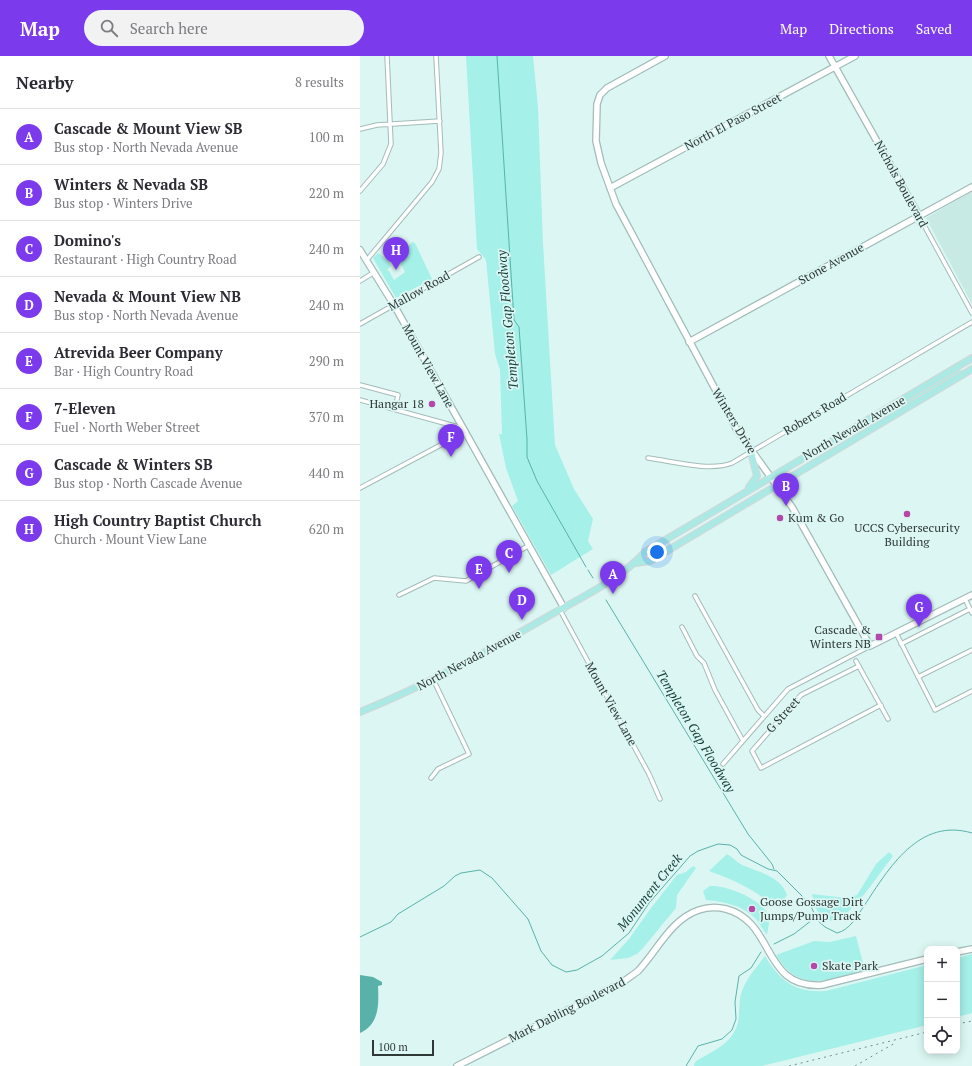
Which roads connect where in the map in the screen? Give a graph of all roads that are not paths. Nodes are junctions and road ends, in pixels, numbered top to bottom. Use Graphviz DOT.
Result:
graph roads {
  1 [pos="387,56"];
  2 [pos="436,56"];
  3 [pos="664,56"];
  4 [pos="829,56"];
  5 [pos="855,56"];
  6 [pos="835,67"];
  7 [pos="440,121"];
  8 [pos="391,124"];
  9 [pos="360,129"];
  10 [pos="972,187"];
  11 [pos="610,188"];
  12 [pos="360,192"];
  13 [pos="919,216"];
  14 [pos="360,250"];
  15 [pos="479,257"];
  16 [pos="366,261"];
  17 [pos="373,273"];
  18 [pos="360,281"];
  19 [pos="394,305"];
  20 [pos="972,313"];
  21 [pos="972,322"];
  22 [pos="360,324"];
  23 [pos="689,342"];
  24 [pos="972,358"];
  25 [pos="964,363"];
  26 [pos="970,370"];
  27 [pos="360,385"];
  28 [pos="360,400"];
  29 [pos="395,409"];
  30 [pos="878,414"];
  31 [pos="884,422"];
  32 [pos="464,430"];
  33 [pos="751,452"];
  34 [pos="648,458"];
  35 [pos="770,477"];
  36 [pos="776,486"];
  37 [pos="360,488"];
  38 [pos="738,496"];
  39 [pos="528,546"];
  40 [pos="636,563"];
  41 [pos="399,595"];
  42 [pos="972,595"];
  43 [pos="695,596"];
  44 [pos="965,599"];
  45 [pos="562,609"];
  46 [pos="971,611"];
  47 [pos="682,627"];
  48 [pos="896,633"];
  49 [pos="901,644"];
  50 [pos="870,646"];
  51 [pos="972,650"];
  52 [pos="853,655"];
  53 [pos="859,666"];
  54 [pos="918,678"];
  55 [pos="434,679"];
  56 [pos="972,691"];
  57 [pos="881,705"];
  58 [pos="360,712"];
  59 [pos="764,716"];
  60 [pos="888,719"];
  61 [pos="743,741"];
  62 [pos="723,764"];
  63 [pos="431,778"];
  64 [pos="660,799"];
  65 [pos="972,948"];
  66 [pos="960,951"];
  67 [pos="924,960"];
  68 [pos="457,1066"];
  1 -- 8 [label="street"];
  2 -- 7 [label="street"];
  3 -- 11 [label="street, Winters Drive"];
  4 -- 6 [label="street, Nichols Boulevard"];
  5 -- 6 [label="street, North El Paso Street"];
  6 -- 11 [label="street, North El Paso Street"];
  6 -- 13 [label="street, Nichols Boulevard"];
  7 -- 8 [label="street"];
  7 -- 16 [label="street"];
  8 -- 9 [label="street"];
  8 -- 12 [label="street"];
  10 -- 13 [label="street, Stone Avenue"];
  11 -- 23 [label="street, Winters Drive"];
  13 -- 20 [label="street, Nichols Boulevard"];
  13 -- 23 [label="street, Stone Avenue"];
  14 -- 16 [label="street, Mount View Lane"];
  15 -- 19 [label="street, Mallow Road"];
  16 -- 17 [label="street, Mount View Lane"];
  17 -- 18 [label="street"];
  17 -- 19 [label="street, Mount View Lane"];
  19 -- 22 [label="street, Mallow Road"];
  19 -- 32 [label="street, Mount View Lane"];
  21 -- 33 [label="street, Roberts Road"];
  23 -- 33 [label="street, Winters Drive"];
  24 -- 25 [label="main road, North Nevada Avenue"];
  25 -- 26 [label="street"];
  25 -- 30 [label="main road, North Nevada Avenue"];
  26 -- 31 [label="main road, North Nevada Avenue"];
  27 -- 29 [label="street"];
  28 -- 29 [label="street"];
  29 -- 32 [label="street"];
  30 -- 31 [label="street"];
  30 -- 35 [label="main road, North Nevada Avenue"];
  31 -- 36 [label="main road, North Nevada Avenue"];
  32 -- 37 [label="street"];
  32 -- 39 [label="street, Mount View Lane"];
  33 -- 34 [label="street, Roberts Road"];
  33 -- 35 [label="street, Winters Drive"];
  33 -- 38 [label="main road"];
  35 -- 36 [label="street, Winters Drive"];
  35 -- 38 [label="main road, North Nevada Avenue"];
  36 -- 40 [label="main road, North Nevada Avenue"];
  36 -- 50 [label="street, Winters Drive"];
  38 -- 40 [label="main road, North Nevada Avenue"];
  39 -- 41 [label="street"];
  39 -- 45 [label="street, Mount View Lane"];
  40 -- 45 [label="main road, North Nevada Avenue"];
  42 -- 44 [label="street"];
  43 -- 59 [label="street"];
  44 -- 46 [label="street"];
  44 -- 48 [label="street"];
  45 -- 55 [label="main road, North Nevada Avenue"];
  45 -- 64 [label="street, Mount View Lane"];
  46 -- 49 [label="street"];
  47 -- 61 [label="street"];
  48 -- 49 [label="street"];
  48 -- 50 [label="street"];
  49 -- 54 [label="street"];
  50 -- 52 [label="street"];
  51 -- 54 [label="street"];
  52 -- 53 [label="street"];
  52 -- 59 [label="street"];
  53 -- 57 [label="street"];
  53 -- 57 [label="street, G Street"];
  54 -- 56 [label="street"];
  55 -- 58 [label="main road, North Nevada Avenue"];
  55 -- 63 [label="street"];
  57 -- 60 [label="street"];
  59 -- 61 [label="street"];
  61 -- 62 [label="street"];
  65 -- 66 [label="street"];
  67 -- 68 [label="street, Mark Dabling Boulevard"];
}
